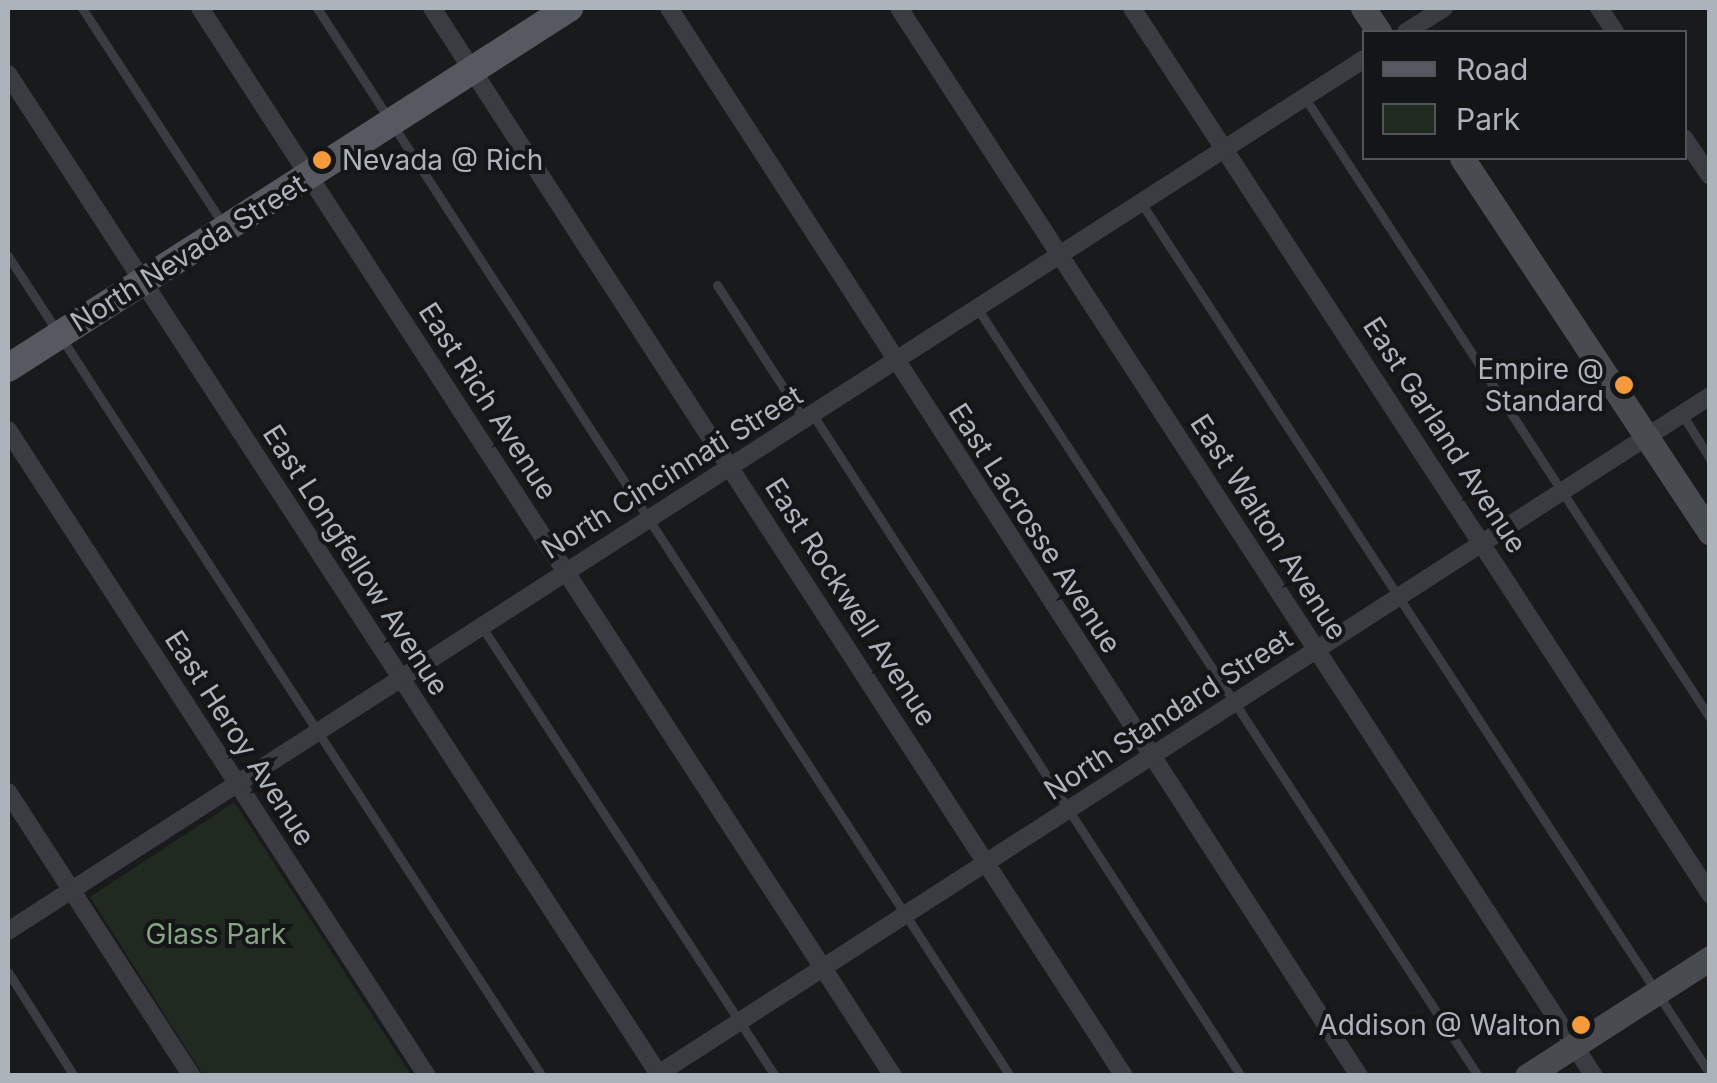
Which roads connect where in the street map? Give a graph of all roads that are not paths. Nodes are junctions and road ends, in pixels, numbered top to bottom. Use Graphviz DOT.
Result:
graph roads {
  1 [pos="82,8"];
  2 [pos="200,8"];
  3 [pos="318,8"];
  4 [pos="432,8"];
  5 [pos="669,8"];
  6 [pos="898,8"];
  7 [pos="1132,8"];
  8 [pos="1363,8"];
  9 [pos="1444,8"];
  10 [pos="1598,8"];
  11 [pos="558,10"];
  12 [pos="1378,30"];
  13 [pos="1409,30"];
  14 [pos="1614,30"];
  15 [pos="1362,61"];
  16 [pos="472,70"];
  17 [pos="8,74"];
  18 [pos="1305,98"];
  19 [pos="392,122"];
  20 [pos="1687,142"];
  21 [pos="1225,150"];
  22 [pos="1463,160"];
  23 [pos="309,176"];
  24 [pos="1710,176"];
  25 [pos="1142,204"];
  26 [pos="226,228"];
  27 [pos="8,256"];
  28 [pos="1059,258"];
  29 [pos="142,281"];
  30 [pos="717,285"];
  31 [pos="979,311"];
  32 [pos="59,335"];
  33 [pos="893,362"];
  34 [pos="8,368"];
  35 [pos="1710,396"];
  36 [pos="1682,414"];
  37 [pos="809,418"];
  38 [pos="8,430"];
  39 [pos="1648,437"];
  40 [pos="1710,458"];
  41 [pos="732,468"];
  42 [pos="1564,491"];
  43 [pos="647,521"];
  44 [pos="1710,532"];
  45 [pos="1484,544"];
  46 [pos="566,572"];
  47 [pos="1399,598"];
  48 [pos="481,625"];
  49 [pos="1318,650"];
  50 [pos="400,678"];
  51 [pos="1238,702"];
  52 [pos="1710,718"];
  53 [pos="316,732"];
  54 [pos="1154,757"];
  55 [pos="236,783"];
  56 [pos="8,792"];
  57 [pos="1070,810"];
  58 [pos="987,862"];
  59 [pos="71,890"];
  60 [pos="1710,894"];
  61 [pos="908,914"];
  62 [pos="8,931"];
  63 [pos="1710,958"];
  64 [pos="824,968"];
  65 [pos="8,972"];
  66 [pos="1656,993"];
  67 [pos="740,1021"];
  68 [pos="1574,1046"];
  69 [pos="1710,1074"];
  70 [pos="658,1075"];
  71 [pos="74,1076"];
  72 [pos="192,1076"];
  73 [pos="427,1076"];
  74 [pos="542,1076"];
  75 [pos="776,1076"];
  76 [pos="893,1076"];
  77 [pos="1010,1076"];
  78 [pos="1124,1076"];
  79 [pos="1240,1076"];
  80 [pos="1358,1076"];
  81 [pos="1478,1076"];
  82 [pos="1527,1076"];
  83 [pos="1594,1076"];
  1 -- 26 [label="lane"];
  2 -- 23 [label="street, East Rich Avenue"];
  3 -- 19 [label="lane"];
  4 -- 16 [label="street, East Rockwell Avenue"];
  5 -- 33 [label="street, East Lacrosse Avenue"];
  6 -- 28 [label="street, East Walton Avenue"];
  7 -- 21 [label="street, East Garland Avenue"];
  8 -- 12 [label="street"];
  9 -- 13 [label="street"];
  10 -- 14 [label="street"];
  11 -- 16 [label="main road, North Nevada Street"];
  15 -- 18 [label="street, North Cincinnati Street"];
  16 -- 19 [label="main road, North Nevada Street"];
  16 -- 41 [label="street, East Rockwell Avenue"];
  17 -- 29 [label="street, East Longfellow Avenue"];
  18 -- 21 [label="street, North Cincinnati Street"];
  18 -- 42 [label="lane"];
  19 -- 23 [label="main road, North Nevada Street"];
  19 -- 43 [label="lane"];
  20 -- 24 [label="street"];
  21 -- 25 [label="street, North Cincinnati Street"];
  21 -- 45 [label="street, East Garland Avenue"];
  22 -- 39 [label="street"];
  23 -- 26 [label="main road, North Nevada Street"];
  23 -- 46 [label="street, East Rich Avenue"];
  25 -- 28 [label="street, North Cincinnati Street"];
  25 -- 47 [label="lane"];
  26 -- 29 [label="main road, North Nevada Street"];
  27 -- 32 [label="lane"];
  28 -- 31 [label="street, North Cincinnati Street"];
  28 -- 49 [label="street, East Walton Avenue"];
  29 -- 32 [label="main road, North Nevada Street"];
  29 -- 50 [label="street, East Longfellow Avenue"];
  30 -- 37 [label="lane"];
  31 -- 33 [label="street, North Cincinnati Street"];
  31 -- 51 [label="lane"];
  32 -- 34 [label="main road, North Nevada Street"];
  32 -- 53 [label="lane"];
  33 -- 37 [label="street, North Cincinnati Street"];
  33 -- 54 [label="street, East Lacrosse Avenue"];
  35 -- 36 [label="street, North Standard Street"];
  36 -- 39 [label="street, North Standard Street"];
  36 -- 40 [label="lane"];
  37 -- 41 [label="street, North Cincinnati Street"];
  37 -- 57 [label="lane"];
  38 -- 55 [label="street, East Heroy Avenue"];
  39 -- 42 [label="street, North Standard Street"];
  39 -- 44 [label="street"];
  41 -- 43 [label="street, North Cincinnati Street"];
  41 -- 58 [label="street, East Rockwell Avenue"];
  42 -- 45 [label="street, North Standard Street"];
  42 -- 52 [label="lane"];
  43 -- 46 [label="street, North Cincinnati Street"];
  43 -- 61 [label="lane"];
  45 -- 47 [label="street, North Standard Street"];
  45 -- 60 [label="street, East Garland Avenue"];
  46 -- 48 [label="street, North Cincinnati Street"];
  46 -- 64 [label="street, East Rich Avenue"];
  47 -- 49 [label="street, North Standard Street"];
  47 -- 66 [label="lane"];
  48 -- 50 [label="street, North Cincinnati Street"];
  48 -- 67 [label="lane"];
  49 -- 51 [label="street, North Standard Street"];
  49 -- 68 [label="street, East Walton Avenue"];
  50 -- 53 [label="street, North Cincinnati Street"];
  50 -- 70 [label="street, East Longfellow Avenue"];
  51 -- 54 [label="street, North Standard Street"];
  51 -- 81 [label="lane"];
  53 -- 55 [label="street, North Cincinnati Street"];
  53 -- 74 [label="lane"];
  54 -- 57 [label="street, North Standard Street"];
  54 -- 80 [label="street, East Lacrosse Avenue"];
  55 -- 59 [label="street, North Cincinnati Street"];
  55 -- 73 [label="street, East Heroy Avenue"];
  56 -- 59 [label="street"];
  57 -- 58 [label="street, North Standard Street"];
  57 -- 79 [label="lane"];
  58 -- 61 [label="street, North Standard Street"];
  58 -- 78 [label="street, East Rockwell Avenue"];
  59 -- 62 [label="street, North Cincinnati Street"];
  59 -- 72 [label="street"];
  61 -- 64 [label="street, North Standard Street"];
  61 -- 77 [label="lane"];
  63 -- 66 [label="street"];
  64 -- 67 [label="street, North Standard Street"];
  64 -- 76 [label="street, East Rich Avenue"];
  65 -- 71 [label="lane"];
  66 -- 68 [label="street"];
  66 -- 69 [label="lane"];
  67 -- 70 [label="street, North Standard Street"];
  67 -- 75 [label="lane"];
  68 -- 82 [label="street"];
  68 -- 83 [label="street, East Walton Avenue"];
}
